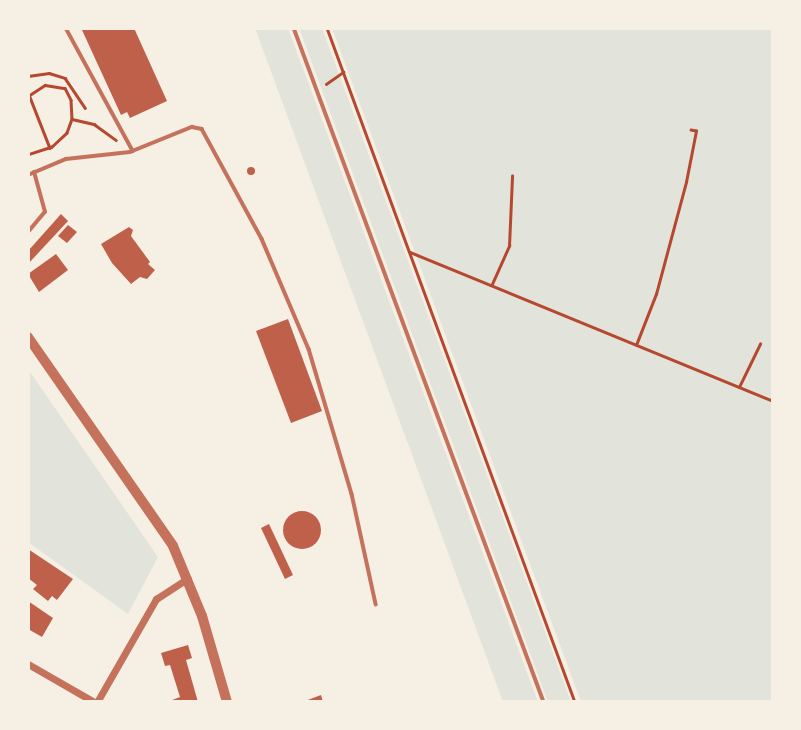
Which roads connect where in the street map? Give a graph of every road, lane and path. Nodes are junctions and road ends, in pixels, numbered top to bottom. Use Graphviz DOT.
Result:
graph roads {
  1 [pos="66,28"];
  2 [pos="294,28"];
  3 [pos="327,28"];
  4 [pos="343,72"];
  5 [pos="28,76"];
  6 [pos="317,90"];
  7 [pos="29,94"];
  8 [pos="85,108"];
  9 [pos="72,119"];
  10 [pos="691,130"];
  11 [pos="50,148"];
  12 [pos="132,152"];
  13 [pos="28,155"];
  14 [pos="34,172"];
  15 [pos="28,175"];
  16 [pos="512,176"];
  17 [pos="28,232"];
  18 [pos="410,252"];
  19 [pos="492,284"];
  20 [pos="28,337"];
  21 [pos="760,344"];
  22 [pos="636,345"];
  23 [pos="739,387"];
  24 [pos="773,401"];
  25 [pos="188,578"];
  26 [pos="376,604"];
  27 [pos="28,664"];
  28 [pos="95,702"];
  29 [pos="227,702"];
  30 [pos="544,702"];
  31 [pos="575,702"];
  1 -- 12 [label="lane"];
  2 -- 6 [label="lane"];
  3 -- 4 [label="path"];
  4 -- 6 [label="path"];
  4 -- 18 [label="path"];
  5 -- 8 [label="path"];
  6 -- 30 [label="lane"];
  7 -- 9 [label="path"];
  7 -- 11 [label="path"];
  9 -- 11 [label="path"];
  9 -- 12 [label="path"];
  10 -- 22 [label="path"];
  11 -- 13 [label="path"];
  12 -- 14 [label="lane"];
  12 -- 26 [label="lane"];
  14 -- 15 [label="lane"];
  14 -- 17 [label="lane"];
  16 -- 19 [label="path"];
  18 -- 19 [label="path"];
  18 -- 31 [label="path"];
  19 -- 22 [label="path"];
  20 -- 25 [label="street"];
  21 -- 23 [label="path"];
  22 -- 23 [label="path"];
  23 -- 24 [label="path"];
  25 -- 28 [label="street"];
  25 -- 29 [label="street"];
  27 -- 28 [label="street"];
}
